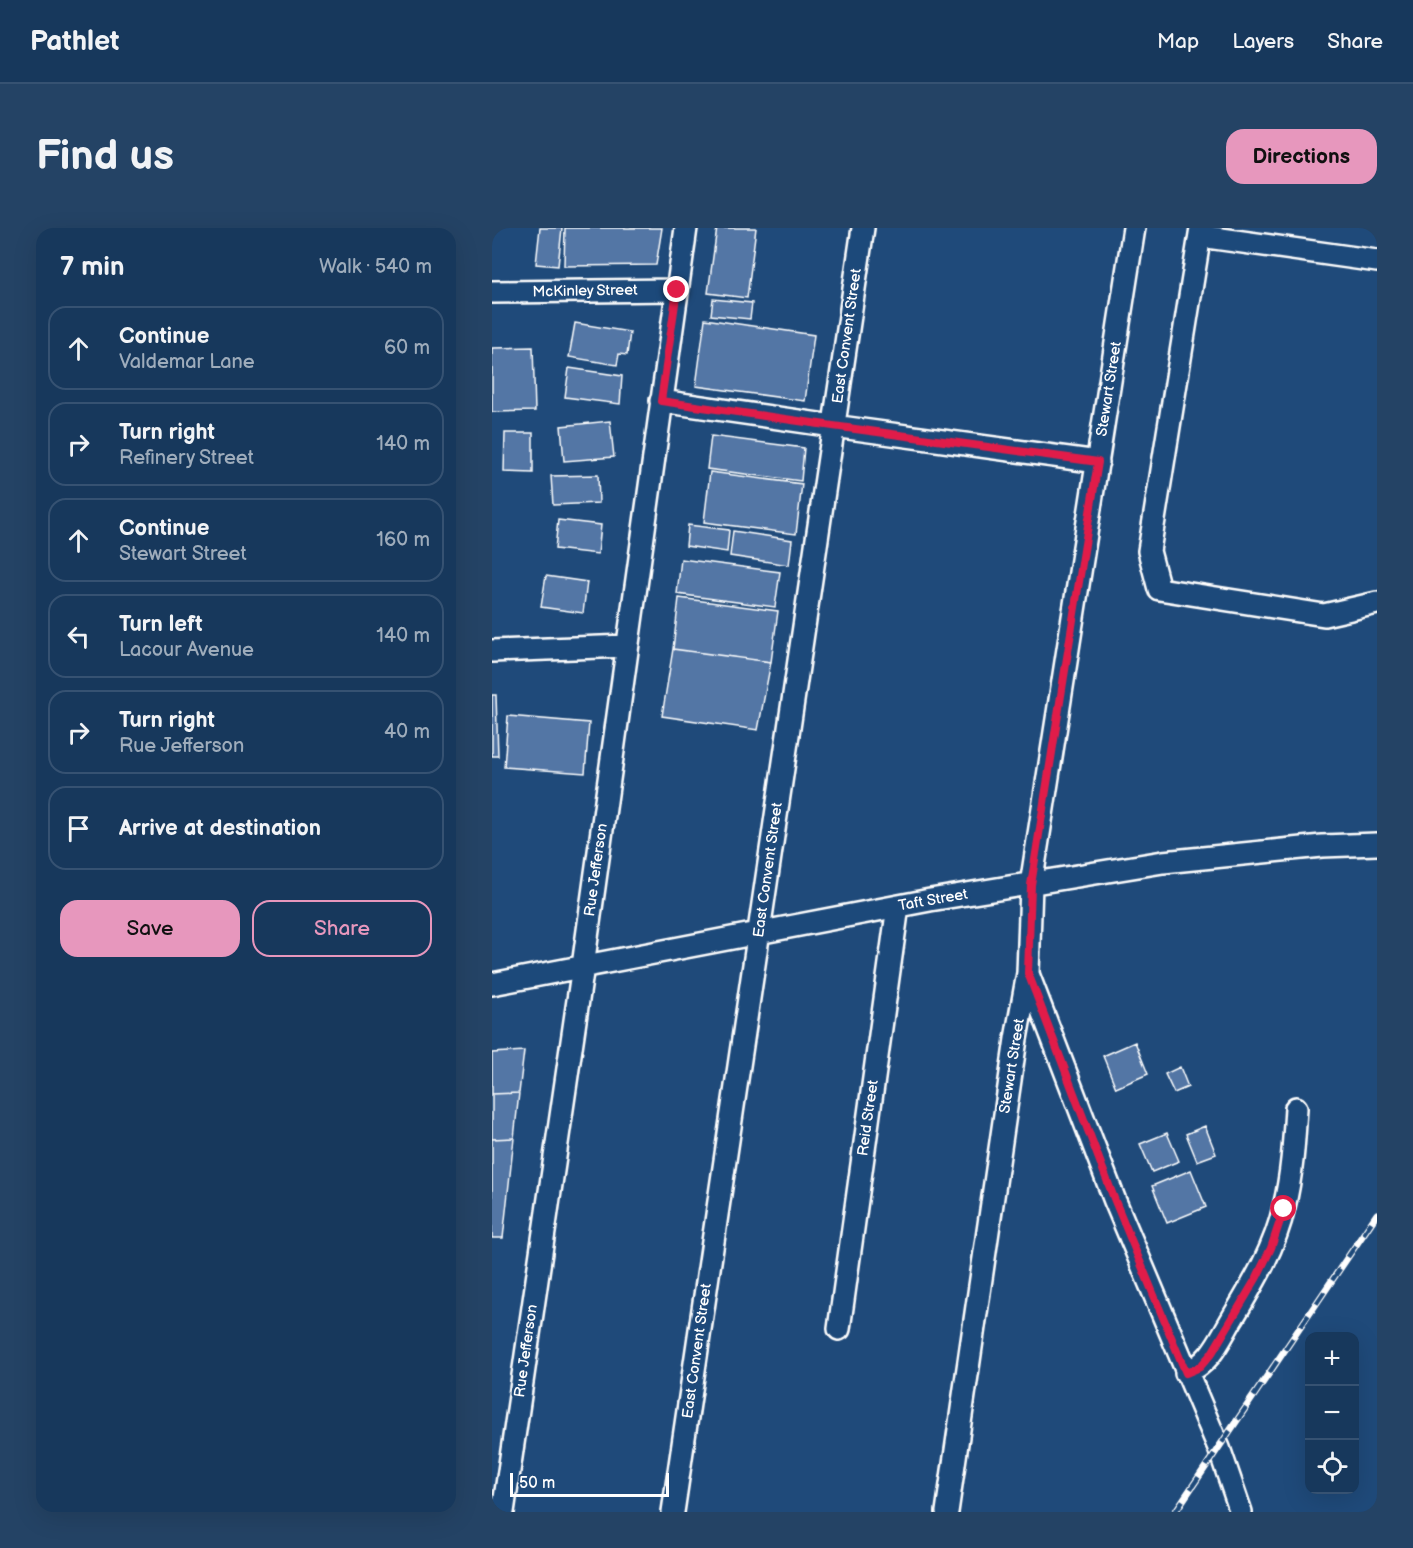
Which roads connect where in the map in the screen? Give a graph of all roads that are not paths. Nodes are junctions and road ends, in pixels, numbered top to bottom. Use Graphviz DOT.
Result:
graph roads {
  1 [pos="686,228"];
  2 [pos="863,228"];
  3 [pos="1134,228"];
  4 [pos="1201,232"];
  5 [pos="1377,261"];
  6 [pos="677,290"];
  7 [pos="492,292"];
  8 [pos="661,401"];
  9 [pos="833,426"];
  10 [pos="1098,462"];
  11 [pos="1377,603"];
  12 [pos="627,646"];
  13 [pos="492,651"];
  14 [pos="1377,829"];
  15 [pos="1377,844"];
  16 [pos="1322,846"];
  17 [pos="1031,885"];
  18 [pos="898,906"];
  19 [pos="759,933"];
  20 [pos="583,966"];
  21 [pos="1028,973"];
  22 [pos="492,984"];
  23 [pos="1296,1108"];
  24 [pos="838,1329"];
  25 [pos="1186,1373"];
  26 [pos="503,1512"];
  27 [pos="673,1512"];
  28 [pos="947,1512"];
  29 [pos="1241,1512"];
  1 -- 6 [label="street, Rue Jefferson"];
  2 -- 9 [label="street, East Convent Street"];
  3 -- 10 [label="street, Stewart Street"];
  4 -- 5 [label="street"];
  4 -- 11 [label="street"];
  6 -- 7 [label="street, McKinley Street"];
  6 -- 8 [label="street, Rue Jefferson"];
  8 -- 9 [label="street"];
  8 -- 12 [label="street, Rue Jefferson"];
  9 -- 10 [label="street"];
  9 -- 19 [label="street, East Convent Street"];
  10 -- 17 [label="street, Stewart Street"];
  12 -- 13 [label="street"];
  12 -- 20 [label="street, Rue Jefferson"];
  14 -- 16 [label="street"];
  15 -- 16 [label="street, Taft Street"];
  16 -- 17 [label="street, Taft Street"];
  17 -- 18 [label="street, Taft Street"];
  17 -- 21 [label="street, Stewart Street"];
  18 -- 19 [label="street, Taft Street"];
  18 -- 24 [label="street, Reid Street"];
  19 -- 20 [label="street, Taft Street"];
  19 -- 27 [label="street, East Convent Street"];
  20 -- 22 [label="street, Taft Street"];
  20 -- 26 [label="street, Rue Jefferson"];
  21 -- 25 [label="street"];
  21 -- 28 [label="street, Stewart Street"];
  23 -- 25 [label="street"];
  25 -- 29 [label="street"];
}
